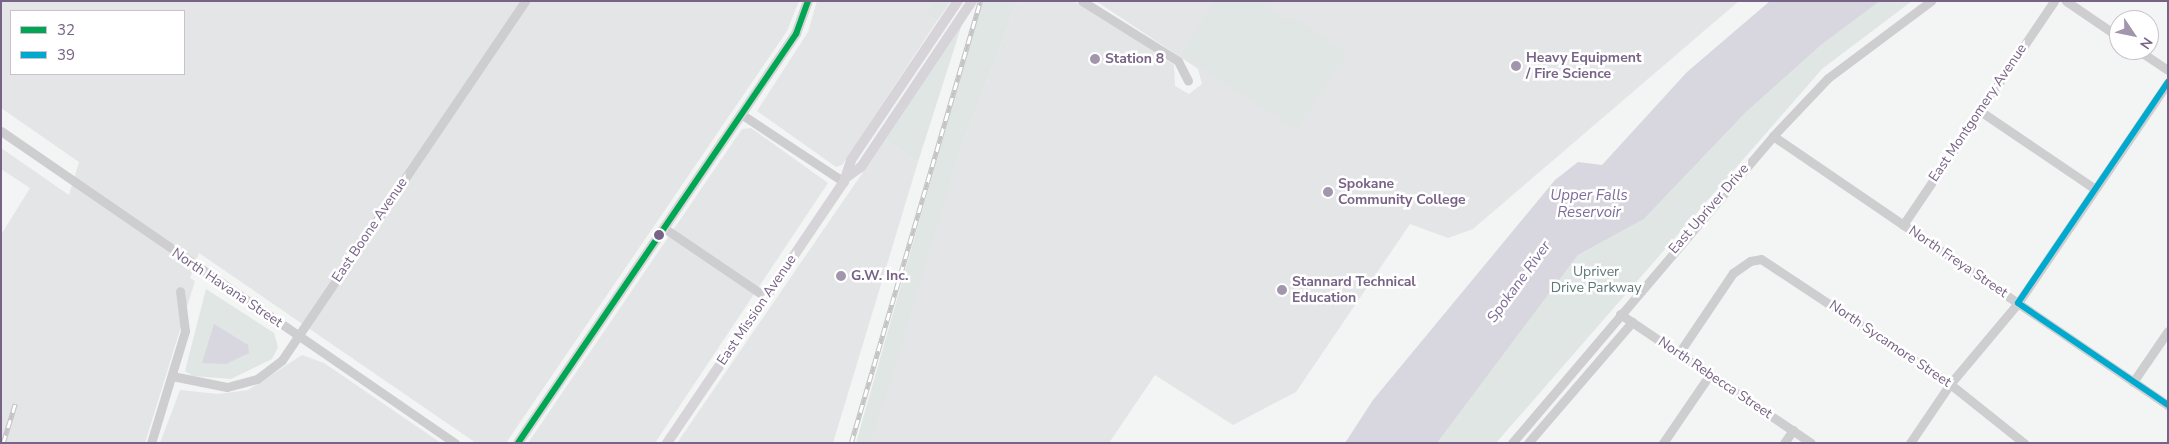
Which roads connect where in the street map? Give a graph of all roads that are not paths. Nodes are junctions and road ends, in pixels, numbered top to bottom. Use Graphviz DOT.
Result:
graph roads {
  1 [pos="525,1"];
  2 [pos="808,1"];
  3 [pos="958,1"];
  4 [pos="972,1"];
  5 [pos="1082,1"];
  6 [pos="1931,1"];
  7 [pos="2054,1"];
  8 [pos="2066,1"];
  9 [pos="2109,30"];
  10 [pos="2153,60"];
  11 [pos="2168,70"];
  12 [pos="1188,81"];
  13 [pos="2168,82"];
  14 [pos="1980,110"];
  15 [pos="741,114"];
  16 [pos="1,132"];
  17 [pos="1773,136"];
  18 [pos="845,180"];
  19 [pos="2095,189"];
  20 [pos="1903,225"];
  21 [pos="664,228"];
  22 [pos="180,291"];
  23 [pos="766,297"];
  24 [pos="2018,303"];
  25 [pos="1620,314"];
  26 [pos="1632,322"];
  27 [pos="2168,330"];
  28 [pos="299,336"];
  29 [pos="1679,353"];
  30 [pos="1710,374"];
  31 [pos="172,376"];
  32 [pos="2133,382"];
  33 [pos="1950,384"];
  34 [pos="2168,405"];
  35 [pos="1793,430"];
  36 [pos="151,443"];
  37 [pos="455,443"];
  38 [pos="518,443"];
  39 [pos="667,443"];
  40 [pos="1512,443"];
  41 [pos="1528,443"];
  42 [pos="1663,443"];
  43 [pos="1784,443"];
  44 [pos="1811,443"];
  45 [pos="1910,443"];
  46 [pos="2024,443"];
  1 -- 28 [label="street, East Boone Avenue"];
  2 -- 15 [label="main road"];
  3 -- 18 [label="main road, East Mission Avenue"];
  4 -- 18 [label="main road, East Mission Avenue"];
  5 -- 12 [label="street"];
  6 -- 17 [label="street, East Upriver Drive"];
  7 -- 14 [label="street, East Montgomery Avenue"];
  8 -- 9 [label="street"];
  10 -- 11 [label="street"];
  13 -- 19 [label="street"];
  14 -- 19 [label="street"];
  14 -- 20 [label="street, East Montgomery Avenue"];
  15 -- 18 [label="street"];
  15 -- 21 [label="main road"];
  16 -- 28 [label="street, North Havana Street"];
  17 -- 20 [label="street, North Freya Street"];
  17 -- 25 [label="street, East Upriver Drive"];
  18 -- 23 [label="main road, East Mission Avenue"];
  19 -- 24 [label="street"];
  20 -- 24 [label="street, North Freya Street"];
  21 -- 23 [label="street"];
  21 -- 38 [label="main road"];
  22 -- 31 [label="street"];
  23 -- 39 [label="main road, East Mission Avenue"];
  24 -- 32 [label="street, North Freya Street"];
  24 -- 33 [label="street"];
  25 -- 26 [label="street, North Rebecca Street"];
  25 -- 40 [label="street, East Upriver Drive"];
  26 -- 29 [label="street, North Rebecca Street"];
  26 -- 41 [label="street"];
  27 -- 32 [label="street"];
  28 -- 31 [label="street, East Boone Avenue"];
  28 -- 37 [label="street, North Havana Street"];
  29 -- 30 [label="street, North Rebecca Street"];
  29 -- 33 [label="street, North Sycamore Street"];
  30 -- 35 [label="street, North Rebecca Street"];
  30 -- 42 [label="street"];
  31 -- 36 [label="street"];
  32 -- 34 [label="street, North Freya Street"];
  33 -- 45 [label="street"];
  33 -- 46 [label="street, North Sycamore Street"];
  35 -- 43 [label="street"];
  35 -- 44 [label="street, North Rebecca Street"];
}
